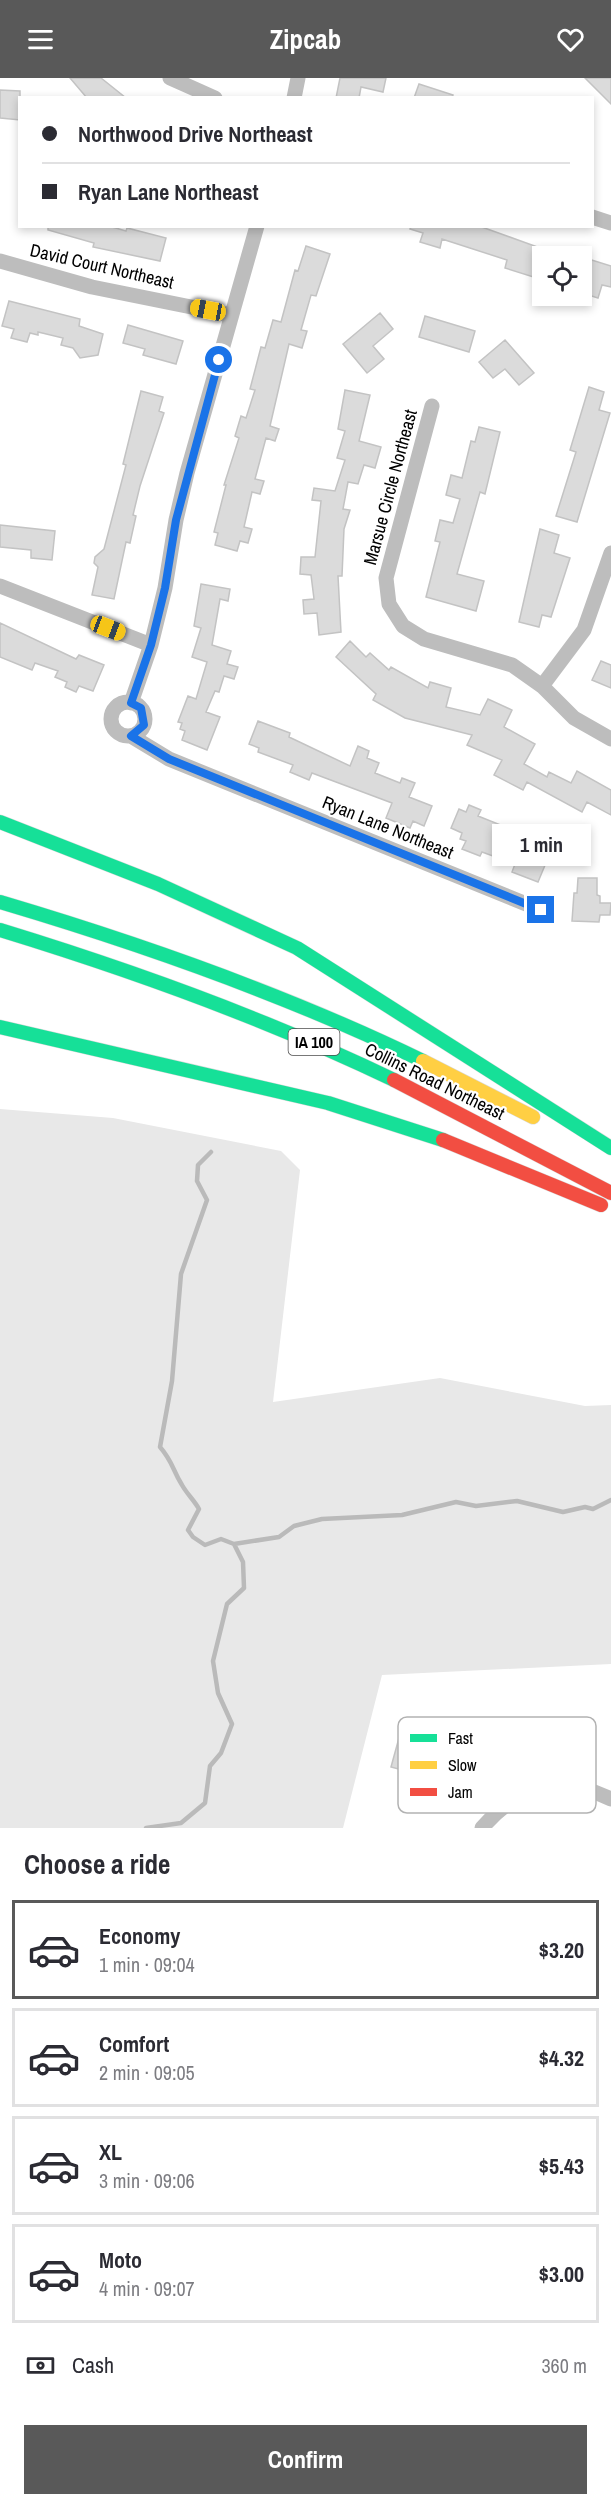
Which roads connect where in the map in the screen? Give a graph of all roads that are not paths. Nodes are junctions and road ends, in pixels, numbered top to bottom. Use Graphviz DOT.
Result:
graph roads {
  1 [pos="170,78"];
  2 [pos="298,78"];
  3 [pos="210,96"];
  4 [pos="294,96"];
  5 [pos="594,218"];
  6 [pos="611,223"];
  7 [pos="256,228"];
  8 [pos="0,261"];
  9 [pos="231,315"];
  10 [pos="432,406"];
  11 [pos="611,553"];
  12 [pos="0,586"];
  13 [pos="151,645"];
  14 [pos="542,686"];
  15 [pos="131,703"];
  16 [pos="131,736"];
  17 [pos="611,739"];
  18 [pos="0,822"];
  19 [pos="0,902"];
  20 [pos="541,910"];
  21 [pos="0,930"];
  22 [pos="0,1027"];
  23 [pos="611,1148"];
  24 [pos="611,1159"];
  25 [pos="611,1193"];
  26 [pos="611,1209"];
  27 [pos="596,1792"];
  28 [pos="611,1799"];
  29 [pos="495,1813"];
  30 [pos="482,1828"];
  1 -- 3 [label="street"];
  2 -- 4 [label="street"];
  5 -- 6 [label="street"];
  7 -- 9 [label="street"];
  8 -- 9 [label="street, David Court Northeast"];
  9 -- 13 [label="street"];
  10 -- 14 [label="street, Marsue Circle Northeast"];
  11 -- 14 [label="street"];
  12 -- 13 [label="street"];
  13 -- 15 [label="street"];
  14 -- 17 [label="street"];
  15 -- 16 [label="street"];
  15 -- 16 [label="street"];
  16 -- 20 [label="street, Ryan Lane Northeast"];
  18 -- 23 [label="highway"];
  19 -- 24 [label="highway, Collins Road Northeast / IA 100"];
  21 -- 25 [label="highway, Collins Road Northeast / IA 100"];
  22 -- 26 [label="highway"];
  27 -- 28 [label="street"];
  29 -- 30 [label="street"];
}
